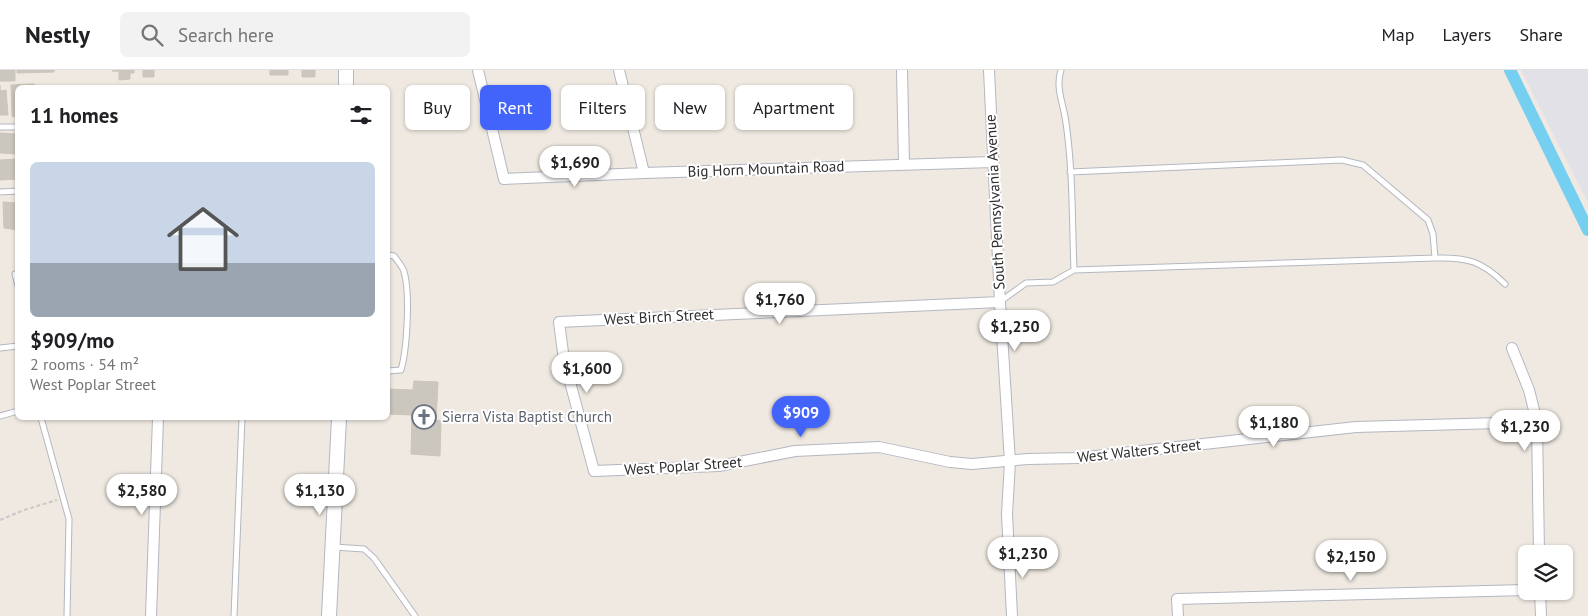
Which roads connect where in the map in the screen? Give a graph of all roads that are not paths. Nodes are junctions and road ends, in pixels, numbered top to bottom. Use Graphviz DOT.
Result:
graph roads {
  1 [pos="346,70"];
  2 [pos="478,70"];
  3 [pos="619,70"];
  4 [pos="902,70"];
  5 [pos="989,70"];
  6 [pos="1061,70"];
  7 [pos="346,85"];
  8 [pos="0,127"];
  9 [pos="15,127"];
  10 [pos="993,162"];
  11 [pos="904,164"];
  12 [pos="1070,172"];
  13 [pos="644,173"];
  14 [pos="15,191"];
  15 [pos="0,192"];
  16 [pos="390,255"];
  17 [pos="1435,258"];
  18 [pos="1074,270"];
  19 [pos="1505,284"];
  20 [pos="1000,302"];
  21 [pos="15,346"];
  22 [pos="0,348"];
  23 [pos="1512,348"];
  24 [pos="390,372"];
  25 [pos="15,412"];
  26 [pos="0,416"];
  27 [pos="42,420"];
  28 [pos="158,420"];
  29 [pos="242,420"];
  30 [pos="339,420"];
  31 [pos="1537,422"];
  32 [pos="1010,462"];
  33 [pos="594,471"];
  34 [pos="1539,545"];
  35 [pos="333,547"];
  36 [pos="1518,590"];
  37 [pos="1540,600"];
  38 [pos="67,616"];
  39 [pos="150,616"];
  40 [pos="234,616"];
  41 [pos="329,616"];
  42 [pos="415,616"];
  43 [pos="1012,616"];
  44 [pos="1178,616"];
  45 [pos="1541,616"];
  1 -- 7 [label="street"];
  2 -- 13 [label="street, Big Horn Mountain Road"];
  3 -- 13 [label="street"];
  4 -- 11 [label="street"];
  5 -- 10 [label="street, South Pennsylvania Avenue"];
  6 -- 12 [label="lane"];
  8 -- 9 [label="lane"];
  10 -- 11 [label="street, Big Horn Mountain Road"];
  10 -- 20 [label="street, South Pennsylvania Avenue"];
  11 -- 13 [label="street, Big Horn Mountain Road"];
  12 -- 17 [label="lane"];
  12 -- 18 [label="lane"];
  14 -- 15 [label="lane"];
  16 -- 24 [label="lane"];
  17 -- 18 [label="lane"];
  17 -- 19 [label="lane"];
  18 -- 20 [label="lane"];
  20 -- 32 [label="street, South Pennsylvania Avenue"];
  20 -- 33 [label="street, West Birch Street"];
  21 -- 22 [label="lane"];
  23 -- 31 [label="street"];
  25 -- 26 [label="lane"];
  27 -- 38 [label="lane"];
  28 -- 39 [label="street"];
  29 -- 40 [label="lane"];
  30 -- 35 [label="street"];
  31 -- 32 [label="street, West Walters Street"];
  31 -- 34 [label="street"];
  32 -- 33 [label="street, West Poplar Street"];
  32 -- 43 [label="street, South Pennsylvania Avenue"];
  35 -- 41 [label="street"];
  35 -- 42 [label="lane"];
  36 -- 44 [label="street"];
  37 -- 45 [label="street"];
}
